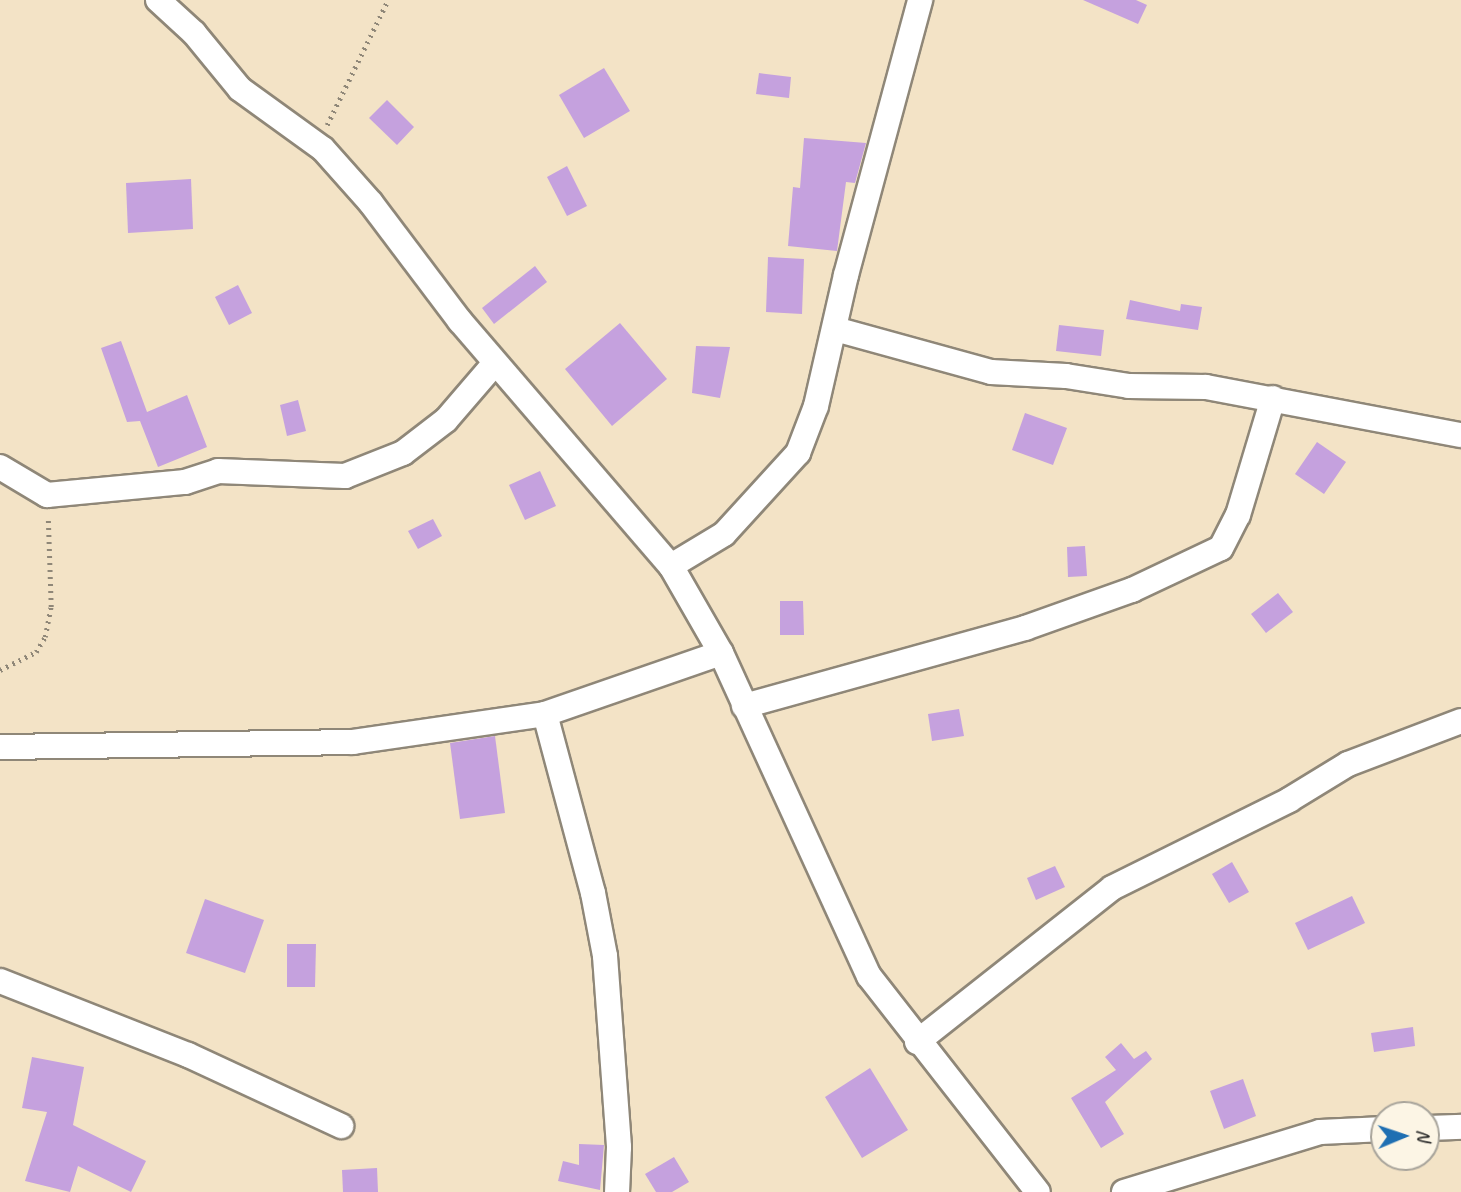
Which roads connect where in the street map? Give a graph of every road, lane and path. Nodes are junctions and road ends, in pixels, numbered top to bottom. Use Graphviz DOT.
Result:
graph roads {
  1 [pos="158,0"];
  2 [pos="388,0"];
  3 [pos="920,0"];
  4 [pos="317,144"];
  5 [pos="835,329"];
  6 [pos="495,363"];
  7 [pos="1273,398"];
  8 [pos="1461,435"];
  9 [pos="0,467"];
  10 [pos="47,495"];
  11 [pos="671,566"];
  12 [pos="721,653"];
  13 [pos="0,670"];
  14 [pos="744,706"];
  15 [pos="545,714"];
  16 [pos="1461,721"];
  17 [pos="0,747"];
  18 [pos="0,981"];
  19 [pos="917,1042"];
  20 [pos="341,1126"];
  21 [pos="1461,1127"];
  22 [pos="1440,1128"];
  23 [pos="1370,1130"];
  24 [pos="617,1192"];
  25 [pos="1038,1192"];
  26 [pos="1124,1192"];
  1 -- 4 [label="street"];
  2 -- 4 [label="path"];
  3 -- 5 [label="street"];
  4 -- 6 [label="street"];
  5 -- 7 [label="street"];
  5 -- 11 [label="street"];
  6 -- 10 [label="street"];
  6 -- 11 [label="street"];
  7 -- 8 [label="street"];
  7 -- 14 [label="street"];
  9 -- 10 [label="street"];
  10 -- 13 [label="path"];
  11 -- 12 [label="street"];
  12 -- 14 [label="street"];
  12 -- 15 [label="street"];
  14 -- 19 [label="street"];
  15 -- 17 [label="street"];
  15 -- 24 [label="street"];
  16 -- 19 [label="street"];
  18 -- 20 [label="street"];
  19 -- 25 [label="street"];
  21 -- 22 [label="street"];
  23 -- 26 [label="street"];
}
